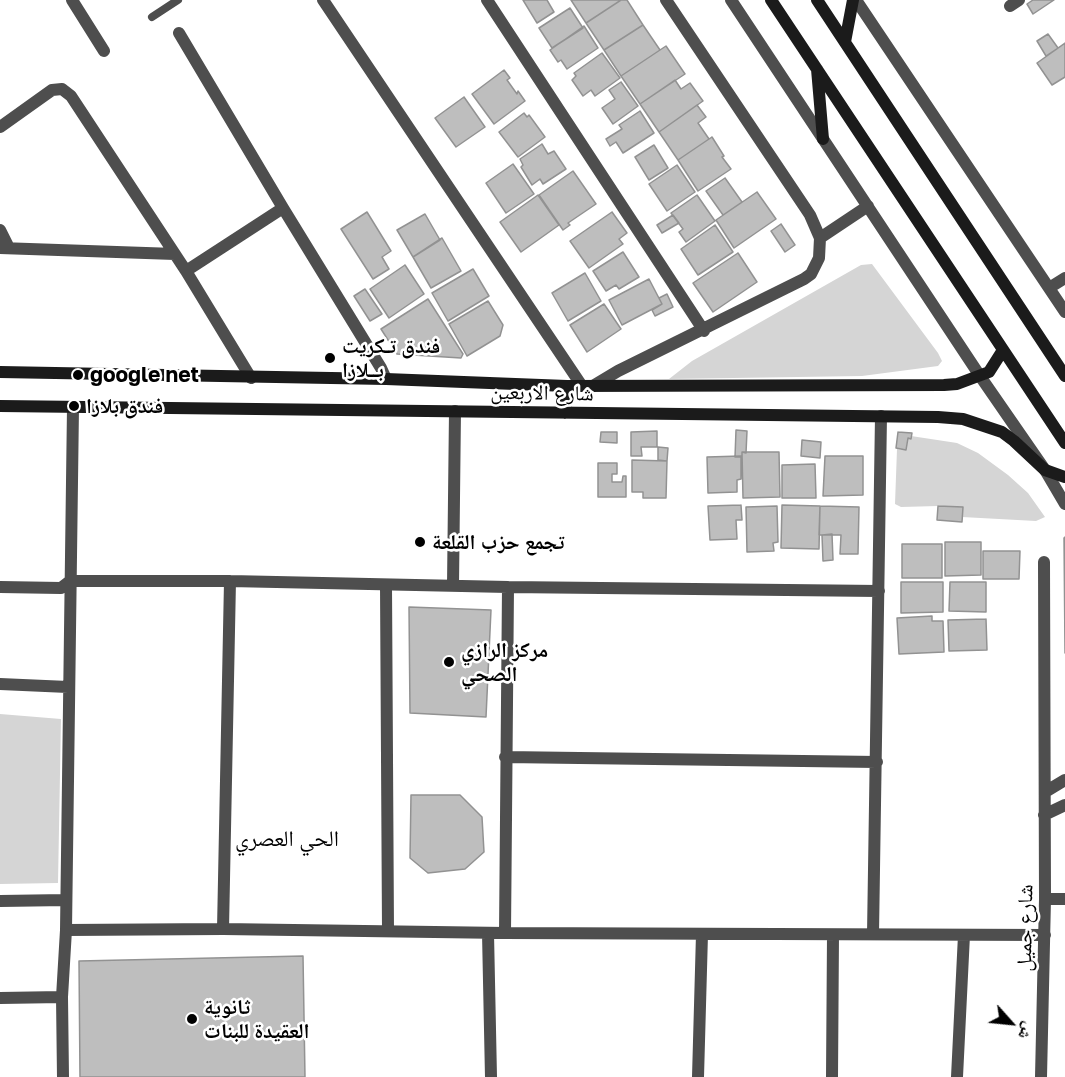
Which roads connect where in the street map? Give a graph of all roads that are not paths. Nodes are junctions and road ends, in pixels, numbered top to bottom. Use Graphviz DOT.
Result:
graph roads {
  1 [pos="72,0"];
  2 [pos="177,0"];
  3 [pos="323,0"];
  4 [pos="487,0"];
  5 [pos="666,0"];
  6 [pos="731,0"];
  7 [pos="771,0"];
  8 [pos="818,0"];
  9 [pos="854,0"];
  10 [pos="152,17"];
  11 [pos="179,33"];
  12 [pos="845,42"];
  13 [pos="104,51"];
  14 [pos="817,67"];
  15 [pos="0,128"];
  16 [pos="823,139"];
  17 [pos="868,206"];
  18 [pos="283,208"];
  19 [pos="0,230"];
  20 [pos="820,238"];
  21 [pos="5,248"];
  22 [pos="175,254"];
  23 [pos="186,271"];
  24 [pos="1065,278"];
  25 [pos="1049,288"];
  26 [pos="1065,312"];
  27 [pos="704,331"];
  28 [pos="1004,350"];
  29 [pos="0,372"];
  30 [pos="980,376"];
  31 [pos="1065,376"];
  32 [pos="251,378"];
  33 [pos="386,380"];
  34 [pos="567,386"];
  35 [pos="587,386"];
  36 [pos="0,406"];
  37 [pos="72,407"];
  38 [pos="455,411"];
  39 [pos="565,413"];
  40 [pos="881,416"];
  41 [pos="1065,443"];
  42 [pos="1045,470"];
  43 [pos="1065,477"];
  44 [pos="1065,504"];
  45 [pos="1044,562"];
  46 [pos="230,581"];
  47 [pos="70,582"];
  48 [pos="386,585"];
  49 [pos="453,585"];
  50 [pos="0,587"];
  51 [pos="508,587"];
  52 [pos="879,591"];
  53 [pos="0,684"];
  54 [pos="68,687"];
  55 [pos="505,757"];
  56 [pos="877,762"];
  57 [pos="1065,780"];
  58 [pos="1045,792"];
  59 [pos="1065,805"];
  60 [pos="1044,815"];
  61 [pos="1045,899"];
  62 [pos="1065,899"];
  63 [pos="66,900"];
  64 [pos="0,901"];
  65 [pos="223,929"];
  66 [pos="66,930"];
  67 [pos="388,930"];
  68 [pos="488,933"];
  69 [pos="505,933"];
  70 [pos="702,934"];
  71 [pos="833,934"];
  72 [pos="873,934"];
  73 [pos="964,935"];
  74 [pos="1045,935"];
  75 [pos="0,998"];
  76 [pos="62,998"];
  77 [pos="63,1077"];
  78 [pos="491,1077"];
  79 [pos="698,1077"];
  80 [pos="832,1077"];
  81 [pos="957,1077"];
  82 [pos="1041,1077"];
  1 -- 13 [label="street"];
  2 -- 10 [label="lane"];
  3 -- 35 [label="street"];
  4 -- 27 [label="street"];
  5 -- 20 [label="street"];
  6 -- 16 [label="street"];
  7 -- 14 [label="main road"];
  8 -- 12 [label="main road"];
  9 -- 12 [label="main road"];
  9 -- 25 [label="street"];
  11 -- 18 [label="street"];
  12 -- 31 [label="main road"];
  14 -- 16 [label="main road"];
  14 -- 28 [label="main road"];
  15 -- 22 [label="street"];
  16 -- 17 [label="street"];
  17 -- 20 [label="street"];
  17 -- 30 [label="street"];
  18 -- 23 [label="street"];
  18 -- 33 [label="street"];
  19 -- 21 [label="street"];
  20 -- 27 [label="street"];
  21 -- 22 [label="street"];
  22 -- 23 [label="street"];
  23 -- 32 [label="street"];
  24 -- 25 [label="street"];
  25 -- 26 [label="street"];
  27 -- 35 [label="street"];
  28 -- 30 [label="main road, شارع الاربعين"];
  28 -- 41 [label="main road"];
  29 -- 32 [label="main road, شارع الاربعين"];
  30 -- 35 [label="main road, شارع الاربعين"];
  30 -- 42 [label="street"];
  32 -- 33 [label="main road, شارع الاربعين"];
  33 -- 34 [label="main road, شارع الاربعين"];
  34 -- 35 [label="main road, شارع الاربعين"];
  34 -- 39 [label="main road"];
  36 -- 37 [label="main road, شارع الاربعين"];
  37 -- 38 [label="main road, شارع الاربعين"];
  37 -- 47 [label="street"];
  38 -- 39 [label="main road, شارع الاربعين"];
  38 -- 49 [label="street"];
  39 -- 40 [label="main road, شارع الاربعين"];
  40 -- 42 [label="main road, شارع الاربعين"];
  40 -- 52 [label="street"];
  42 -- 43 [label="main road, شارع الاربعين"];
  42 -- 44 [label="street"];
  45 -- 58 [label="street, شارع جميل"];
  46 -- 47 [label="street"];
  46 -- 48 [label="street"];
  46 -- 65 [label="street"];
  47 -- 50 [label="street"];
  47 -- 54 [label="street"];
  48 -- 49 [label="street"];
  48 -- 67 [label="street"];
  49 -- 51 [label="street"];
  51 -- 52 [label="street"];
  51 -- 55 [label="street"];
  52 -- 56 [label="street"];
  53 -- 54 [label="street"];
  54 -- 63 [label="street"];
  55 -- 56 [label="street"];
  55 -- 69 [label="street"];
  56 -- 72 [label="street"];
  57 -- 58 [label="street"];
  58 -- 60 [label="street, شارع جميل"];
  59 -- 60 [label="street"];
  60 -- 61 [label="street, شارع جميل"];
  61 -- 62 [label="street"];
  61 -- 74 [label="street, شارع جميل"];
  63 -- 64 [label="street"];
  63 -- 66 [label="street"];
  65 -- 66 [label="street"];
  65 -- 67 [label="street"];
  66 -- 76 [label="street"];
  67 -- 68 [label="street"];
  68 -- 69 [label="street"];
  68 -- 78 [label="street"];
  69 -- 70 [label="street"];
  70 -- 71 [label="street"];
  70 -- 79 [label="street"];
  71 -- 72 [label="street"];
  71 -- 80 [label="street"];
  72 -- 73 [label="street"];
  73 -- 74 [label="street"];
  73 -- 81 [label="street"];
  74 -- 82 [label="street, شارع جميل"];
  75 -- 76 [label="street"];
  76 -- 77 [label="street"];
}
